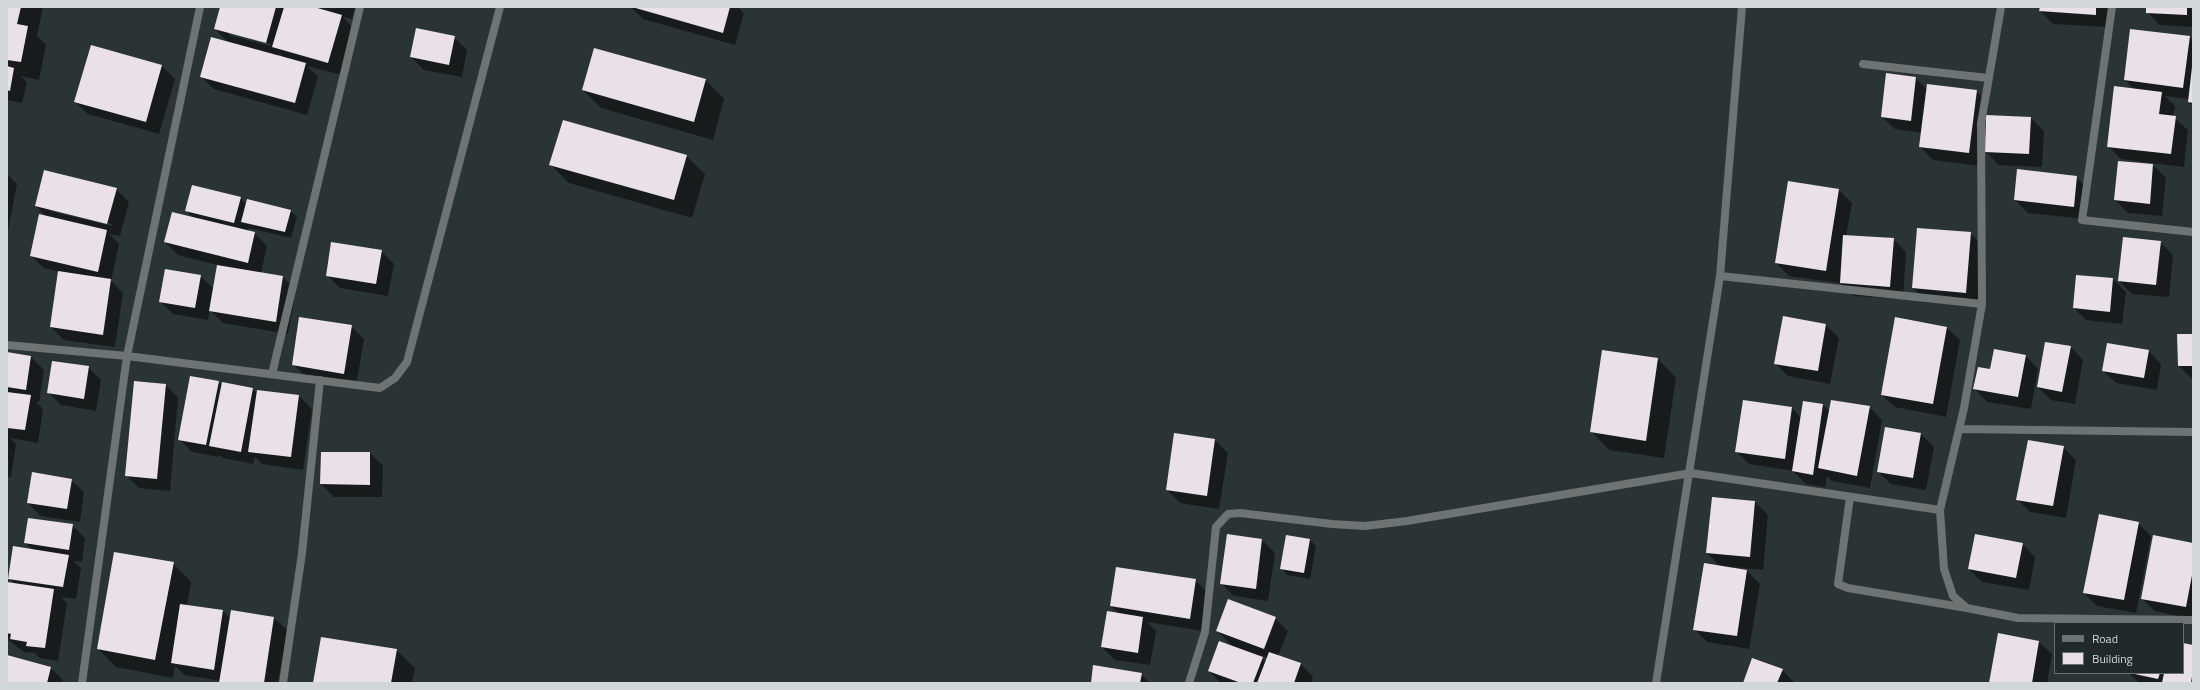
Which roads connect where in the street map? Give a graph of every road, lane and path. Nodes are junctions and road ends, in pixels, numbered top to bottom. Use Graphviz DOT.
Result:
graph roads {
  1 [pos="200,7"];
  2 [pos="360,7"];
  3 [pos="500,7"];
  4 [pos="1742,7"];
  5 [pos="2001,7"];
  6 [pos="2112,7"];
  7 [pos="1863,64"];
  8 [pos="1988,78"];
  9 [pos="2193,232"];
  10 [pos="1720,276"];
  11 [pos="1982,304"];
  12 [pos="7,345"];
  13 [pos="127,356"];
  14 [pos="272,374"];
  15 [pos="320,380"];
  16 [pos="1960,429"];
  17 [pos="2193,432"];
  18 [pos="1691,473"];
  19 [pos="1850,497"];
  20 [pos="1940,510"];
  21 [pos="1967,608"];
  22 [pos="2193,620"];
  23 [pos="82,683"];
  24 [pos="283,683"];
  25 [pos="1189,683"];
  26 [pos="1656,683"];
  1 -- 13 [label="street"];
  2 -- 14 [label="street"];
  3 -- 15 [label="street"];
  4 -- 10 [label="street"];
  5 -- 8 [label="street"];
  6 -- 9 [label="street"];
  7 -- 8 [label="street"];
  8 -- 11 [label="street"];
  10 -- 11 [label="street"];
  10 -- 18 [label="street"];
  11 -- 16 [label="street"];
  12 -- 13 [label="street"];
  13 -- 14 [label="street"];
  13 -- 23 [label="street"];
  14 -- 15 [label="street"];
  15 -- 24 [label="street"];
  16 -- 17 [label="street"];
  16 -- 20 [label="street"];
  18 -- 19 [label="street"];
  18 -- 25 [label="street"];
  18 -- 26 [label="street"];
  19 -- 20 [label="street"];
  19 -- 21 [label="street"];
  20 -- 21 [label="street"];
  21 -- 22 [label="street"];
}
